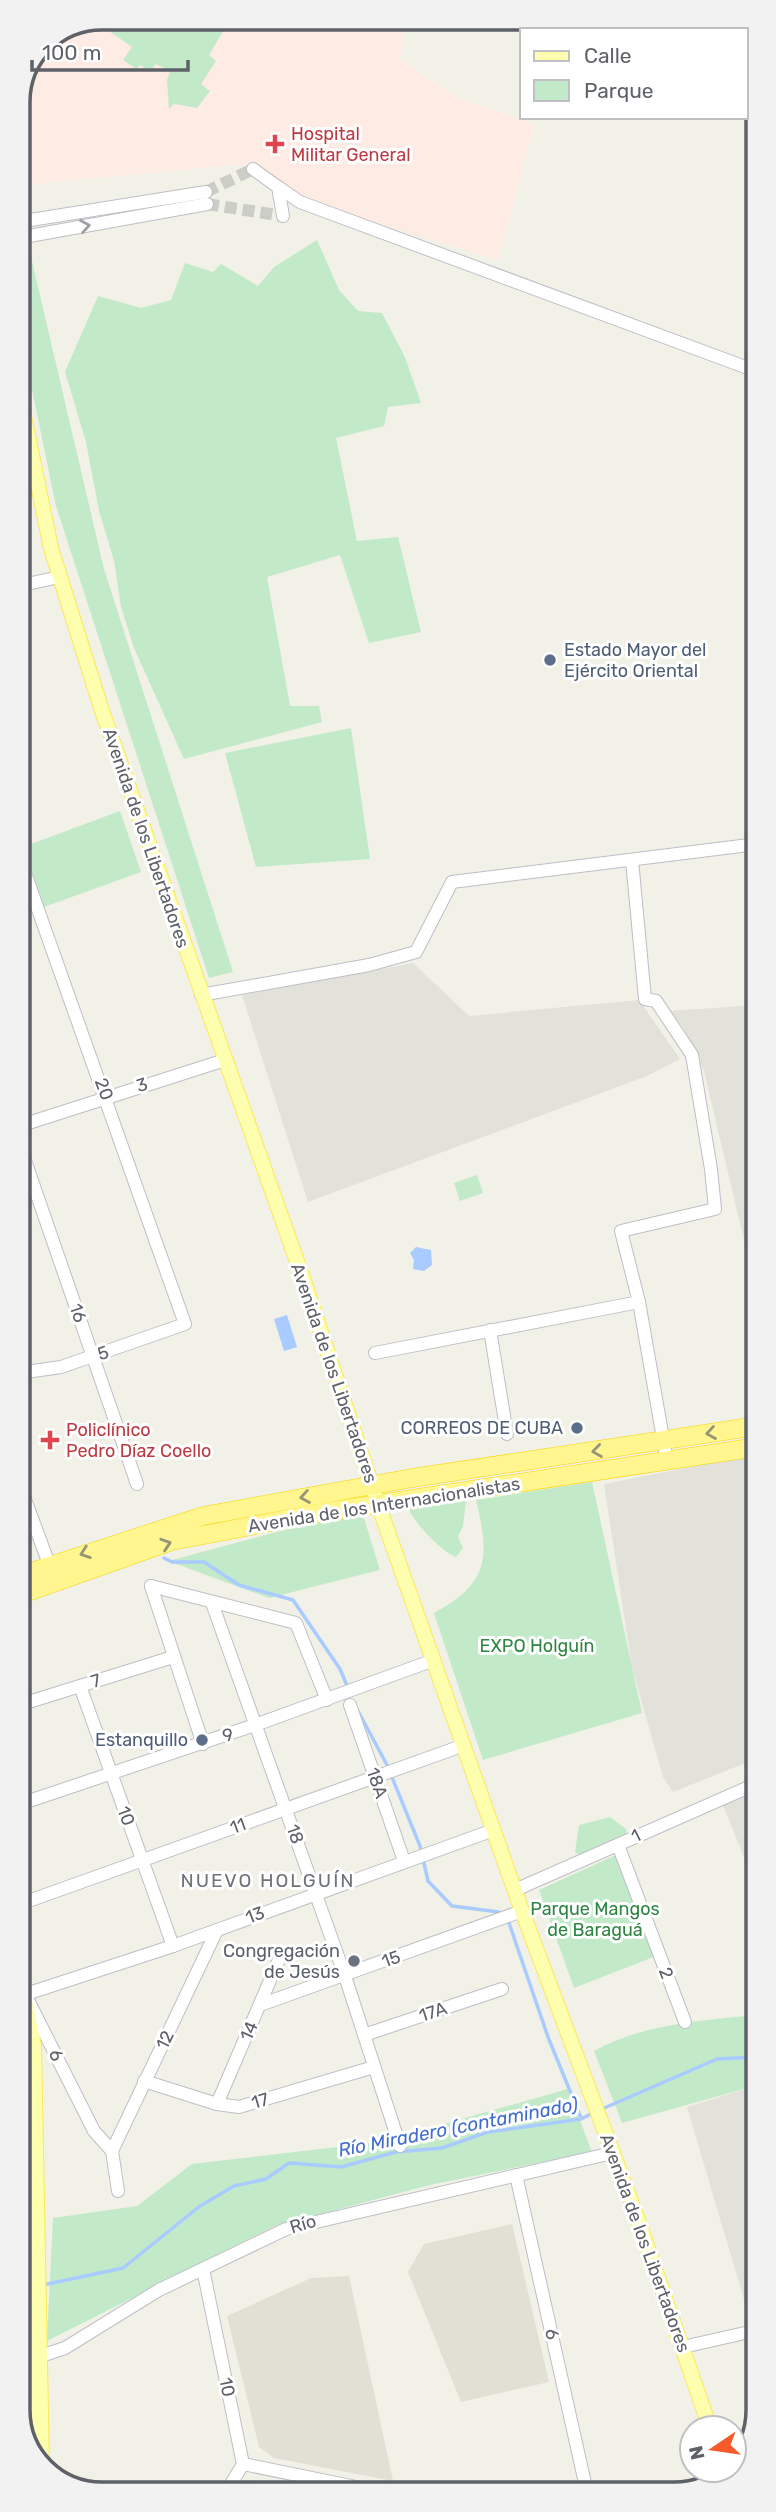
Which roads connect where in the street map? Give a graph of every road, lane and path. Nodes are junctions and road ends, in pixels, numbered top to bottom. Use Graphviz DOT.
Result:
graph roads {
  1 [pos="253,169"];
  2 [pos="278,187"];
  3 [pos="283,216"];
  4 [pos="30,220"];
  5 [pos="30,235"];
  6 [pos="746,367"];
  7 [pos="30,443"];
  8 [pos="59,577"];
  9 [pos="30,583"];
  10 [pos="746,845"];
  11 [pos="632,860"];
  12 [pos="30,886"];
  13 [pos="201,995"];
  14 [pos="225,1059"];
  15 [pos="106,1096"];
  16 [pos="30,1122"];
  17 [pos="30,1175"];
  18 [pos="639,1302"];
  19 [pos="185,1324"];
  20 [pos="490,1330"];
  21 [pos="375,1353"];
  22 [pos="93,1356"];
  23 [pos="30,1371"];
  24 [pos="746,1428"];
  25 [pos="507,1434"];
  26 [pos="664,1441"];
  27 [pos="746,1449"];
  28 [pos="667,1461"];
  29 [pos="137,1484"];
  30 [pos="372,1485"];
  31 [pos="378,1504"];
  32 [pos="30,1513"];
  33 [pos="52,1574"];
  34 [pos="30,1575"];
  35 [pos="30,1588"];
  36 [pos="212,1603"];
  37 [pos="173,1657"];
  38 [pos="435,1660"];
  39 [pos="80,1686"];
  40 [pos="327,1700"];
  41 [pos="30,1702"];
  42 [pos="350,1705"];
  43 [pos="256,1725"];
  44 [pos="203,1744"];
  45 [pos="456,1748"];
  46 [pos="111,1774"];
  47 [pos="374,1777"];
  48 [pos="746,1788"];
  49 [pos="30,1801"];
  50 [pos="286,1809"];
  51 [pos="488,1832"];
  52 [pos="618,1845"];
  53 [pos="142,1861"];
  54 [pos="404,1861"];
  55 [pos="515,1890"];
  56 [pos="315,1892"];
  57 [pos="30,1900"];
  58 [pos="522,1911"];
  59 [pos="217,1930"];
  60 [pos="173,1946"];
  61 [pos="280,1957"];
  62 [pos="345,1976"];
  63 [pos="502,1989"];
  64 [pos="30,1993"];
  65 [pos="260,2005"];
  66 [pos="30,2008"];
  67 [pos="685,2022"];
  68 [pos="30,2027"];
  69 [pos="363,2035"];
  70 [pos="374,2067"];
  71 [pos="144,2081"];
  72 [pos="217,2104"];
  73 [pos="400,2146"];
  74 [pos="112,2151"];
  75 [pos="612,2153"];
  76 [pos="516,2175"];
  77 [pos="118,2191"];
  78 [pos="30,2215"];
  79 [pos="32,2262"];
  80 [pos="203,2269"];
  81 [pos="746,2333"];
  82 [pos="30,2346"];
  83 [pos="683,2347"];
  84 [pos="30,2362"];
  85 [pos="30,2370"];
  86 [pos="705,2414"];
  87 [pos="39,2445"];
  88 [pos="243,2464"];
  89 [pos="232,2482"];
  90 [pos="331,2482"];
  91 [pos="585,2482"];
  1 -- 2 [label="street"];
  2 -- 3 [label="street"];
  2 -- 6 [label="street"];
  5 -- 4 [label="street, one-way"];
  7 -- 8 [label="main road, Avenida de los Libertadores"];
  8 -- 9 [label="street"];
  8 -- 13 [label="main road, Avenida de los Libertadores"];
  10 -- 11 [label="street"];
  11 -- 13 [label="street"];
  11 -- 18 [label="street"];
  12 -- 15 [label="street, 20"];
  13 -- 14 [label="main road, Avenida de los Libertadores"];
  14 -- 15 [label="street, 3"];
  14 -- 30 [label="main road, Avenida de los Libertadores"];
  15 -- 16 [label="street, 3"];
  15 -- 19 [label="street, 20"];
  17 -- 22 [label="street, 16"];
  18 -- 20 [label="street"];
  18 -- 26 [label="street"];
  19 -- 22 [label="street, 5"];
  20 -- 21 [label="street"];
  20 -- 25 [label="street"];
  22 -- 23 [label="street, 5"];
  22 -- 29 [label="street, 16"];
  24 -- 26 [label="highway, Avenida de los Internacionalistas, one-way"];
  26 -- 28 [label="street"];
  26 -- 30 [label="highway, Avenida de los Internacionalistas, one-way"];
  27 -- 28 [label="highway, Avenida de los Internacionalistas"];
  28 -- 31 [label="highway, Avenida de los Internacionalistas"];
  30 -- 31 [label="main road, Avenida de los Libertadores"];
  30 -- 33 [label="highway, Avenida de los Internacionalistas, one-way"];
  33 -- 31 [label="highway, Avenida de los Internacionalistas, one-way"];
  31 -- 38 [label="main road, Avenida de los Libertadores"];
  32 -- 33 [label="street"];
  33 -- 34 [label="highway, Avenida de los Internacionalistas"];
  33 -- 35 [label="highway, Avenida de los Internacionalistas"];
  36 -- 37 [label="street"];
  36 -- 40 [label="street"];
  36 -- 43 [label="street, 18"];
  37 -- 39 [label="street, 7"];
  37 -- 44 [label="street"];
  38 -- 40 [label="street, 9"];
  38 -- 55 [label="main road, Avenida de los Libertadores"];
  39 -- 41 [label="street, 7"];
  39 -- 46 [label="street, 10"];
  40 -- 43 [label="street, 9"];
  42 -- 47 [label="street, 18A"];
  43 -- 44 [label="street, 9"];
  43 -- 50 [label="street, 18"];
  44 -- 46 [label="street, 9"];
  45 -- 47 [label="street, 11"];
  46 -- 49 [label="street, 9"];
  46 -- 53 [label="street, 10"];
  47 -- 50 [label="street, 11"];
  47 -- 54 [label="street, 18A"];
  48 -- 52 [label="street, 1"];
  50 -- 53 [label="street, 11"];
  50 -- 56 [label="street, 18"];
  51 -- 54 [label="street, 13"];
  52 -- 55 [label="street, 1"];
  52 -- 67 [label="street, 2"];
  53 -- 57 [label="street, 11"];
  53 -- 60 [label="street, 10"];
  54 -- 56 [label="street, 13"];
  55 -- 58 [label="main road, Avenida de los Libertadores"];
  56 -- 59 [label="street, 13"];
  56 -- 62 [label="street, 18"];
  58 -- 62 [label="street, 15"];
  58 -- 75 [label="main road, Avenida de los Libertadores"];
  59 -- 60 [label="street, 13"];
  59 -- 71 [label="street, 12"];
  60 -- 64 [label="street, 13"];
  61 -- 65 [label="street, 14"];
  62 -- 65 [label="street, 15"];
  62 -- 69 [label="street, 18"];
  63 -- 69 [label="street, 17A"];
  65 -- 72 [label="street, 14"];
  66 -- 74 [label="street, 6"];
  68 -- 79 [label="main road"];
  69 -- 70 [label="street, 18"];
  70 -- 72 [label="street, 17"];
  70 -- 73 [label="street, 18"];
  71 -- 72 [label="street, 17"];
  71 -- 74 [label="street, 12"];
  74 -- 77 [label="street, 6"];
  75 -- 76 [label="street, Río"];
  75 -- 83 [label="main road, Avenida de los Libertadores"];
  76 -- 80 [label="street, Río"];
  76 -- 91 [label="street, 6"];
  78 -- 79 [label="main road"];
  79 -- 82 [label="main road"];
  80 -- 84 [label="street, Río"];
  80 -- 88 [label="street, 10"];
  81 -- 83 [label="street"];
  83 -- 86 [label="main road, Avenida de los Libertadores"];
  85 -- 87 [label="main road"];
  88 -- 89 [label="street"];
  88 -- 90 [label="street"];
}
